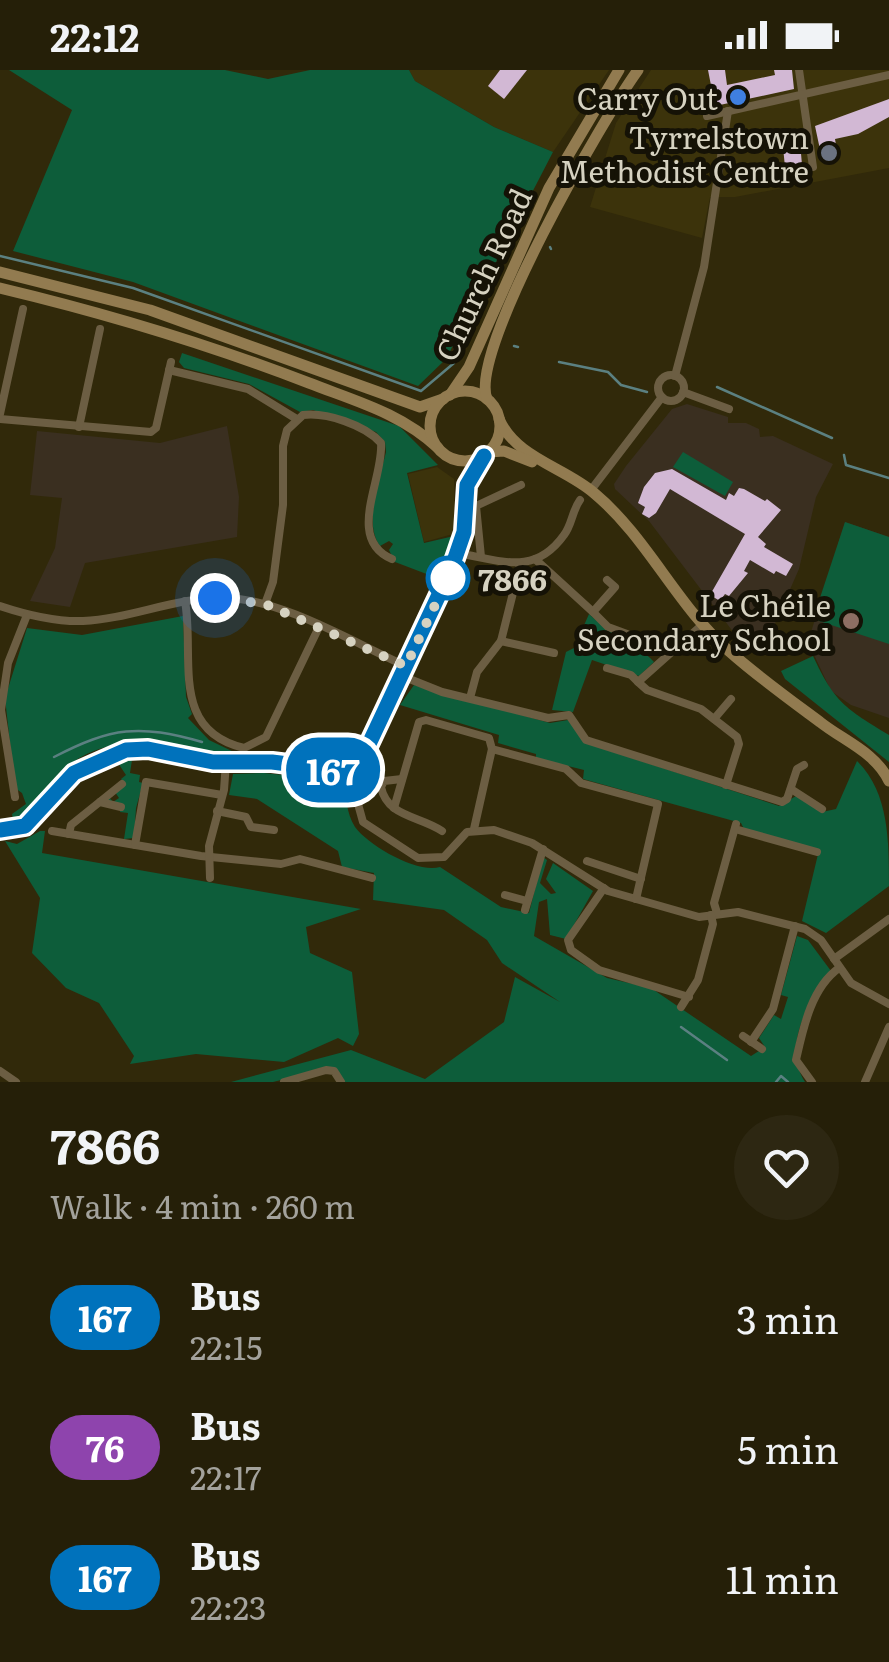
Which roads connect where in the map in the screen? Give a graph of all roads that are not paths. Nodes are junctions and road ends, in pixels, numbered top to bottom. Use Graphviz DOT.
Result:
graph roads {
  1 [pos="618,70"];
  2 [pos="638,70"];
  3 [pos="799,70"];
  4 [pos="889,76"];
  5 [pos="804,95"];
  6 [pos="728,111"];
  7 [pos="706,116"];
  8 [pos="812,167"];
  9 [pos="0,272"];
  10 [pos="0,288"];
  11 [pos="23,309"];
  12 [pos="100,329"];
  13 [pos="675,376"];
  14 [pos="683,392"];
  15 [pos="447,397"];
  16 [pos="662,397"];
  17 [pos="487,399"];
  18 [pos="729,410"];
  19 [pos="0,416"];
  20 [pos="295,418"];
  21 [pos="499,419"];
  22 [pos="78,427"];
  23 [pos="438,448"];
  24 [pos="486,453"];
  25 [pos="451,458"];
  26 [pos="574,478"];
  27 [pos="496,484"];
  28 [pos="467,485"];
  29 [pos="522,485"];
  30 [pos="591,490"];
  31 [pos="498,498"];
  32 [pos="580,500"];
  33 [pos="388,544"];
  34 [pos="381,554"];
  35 [pos="457,554"];
  36 [pos="481,557"];
  37 [pos="392,559"];
  38 [pos="534,559"];
  39 [pos="520,566"];
  40 [pos="607,580"];
  41 [pos="185,601"];
  42 [pos="265,604"];
  43 [pos="0,606"];
  44 [pos="593,612"];
  45 [pos="27,615"];
  46 [pos="702,625"];
  47 [pos="319,627"];
  48 [pos="628,634"];
  49 [pos="501,641"];
  50 [pos="554,654"];
  51 [pos="607,668"];
  52 [pos="404,671"];
  53 [pos="638,682"];
  54 [pos="470,698"];
  55 [pos="731,700"];
  56 [pos="0,710"];
  57 [pos="714,719"];
  58 [pos="492,749"];
  59 [pos="226,762"];
  60 [pos="804,765"];
  61 [pos="348,768"];
  62 [pos="402,780"];
  63 [pos="889,781"];
  64 [pos="122,784"];
  65 [pos="726,784"];
  66 [pos="791,789"];
  67 [pos="222,795"];
  68 [pos="15,797"];
  69 [pos="100,802"];
  70 [pos="121,807"];
  71 [pos="394,808"];
  72 [pos="822,809"];
  73 [pos="218,811"];
  74 [pos="474,829"];
  75 [pos="0,830"];
  76 [pos="274,830"];
  77 [pos="52,831"];
  78 [pos="442,831"];
  79 [pos="70,834"];
  80 [pos="805,835"];
  81 [pos="136,844"];
  82 [pos="802,848"];
  83 [pos="543,849"];
  84 [pos="817,852"];
  85 [pos="211,857"];
  86 [pos="587,862"];
  87 [pos="210,878"];
  88 [pos="372,878"];
  89 [pos="641,879"];
  90 [pos="604,888"];
  91 [pos="506,895"];
  92 [pos="636,899"];
  93 [pos="714,914"];
  94 [pos="889,919"];
  95 [pos="795,926"];
  96 [pos="837,964"];
  97 [pos="689,997"];
  98 [pos="889,1004"];
  99 [pos="682,1008"];
  100 [pos="889,1027"];
  101 [pos="762,1050"];
  102 [pos="0,1071"];
  103 [pos="11,1081"];
  104 [pos="284,1082"];
  105 [pos="341,1082"];
  106 [pos="812,1082"];
  107 [pos="865,1082"];
  1 -- 15 [label="main road, Church Road"];
  2 -- 17 [label="main road, Church Road"];
  3 -- 5 [label="street"];
  4 -- 5 [label="street"];
  5 -- 6 [label="street"];
  5 -- 8 [label="street"];
  6 -- 7 [label="street"];
  6 -- 13 [label="street"];
  9 -- 15 [label="main road"];
  10 -- 23 [label="main road"];
  11 -- 19 [label="street"];
  12 -- 22 [label="street"];
  13 -- 14 [label="street"];
  13 -- 16 [label="street"];
  14 -- 16 [label="street"];
  14 -- 18 [label="street"];
  15 -- 17 [label="main road"];
  15 -- 23 [label="main road"];
  16 -- 30 [label="street"];
  17 -- 21 [label="main road"];
  19 -- 22 [label="street"];
  20 -- 22 [label="street"];
  20 -- 34 [label="street"];
  20 -- 42 [label="street"];
  21 -- 24 [label="main road"];
  21 -- 26 [label="main road"];
  23 -- 25 [label="main road"];
  24 -- 25 [label="main road"];
  24 -- 26 [label="main road"];
  24 -- 28 [label="main road"];
  25 -- 28 [label="main road"];
  26 -- 30 [label="main road"];
  27 -- 31 [label="street"];
  28 -- 35 [label="main road"];
  29 -- 31 [label="street"];
  30 -- 46 [label="main road"];
  31 -- 36 [label="street"];
  32 -- 38 [label="street"];
  33 -- 34 [label="street"];
  34 -- 37 [label="street"];
  35 -- 36 [label="street"];
  35 -- 52 [label="main road"];
  36 -- 39 [label="street"];
  38 -- 39 [label="street"];
  38 -- 44 [label="street"];
  39 -- 49 [label="street"];
  40 -- 44 [label="street"];
  41 -- 42 [label="street"];
  41 -- 45 [label="street"];
  41 -- 47 [label="street"];
  42 -- 47 [label="street"];
  43 -- 45 [label="street"];
  44 -- 48 [label="street"];
  45 -- 56 [label="street"];
  46 -- 53 [label="street"];
  46 -- 63 [label="main road"];
  47 -- 52 [label="street"];
  49 -- 50 [label="street"];
  49 -- 54 [label="street"];
  51 -- 53 [label="street"];
  52 -- 54 [label="street"];
  52 -- 61 [label="main road"];
  53 -- 57 [label="street"];
  54 -- 65 [label="street"];
  55 -- 57 [label="street"];
  56 -- 68 [label="street"];
  57 -- 65 [label="street"];
  58 -- 62 [label="street"];
  58 -- 74 [label="street"];
  58 -- 89 [label="street"];
  59 -- 61 [label="main road"];
  59 -- 67 [label="street"];
  59 -- 75 [label="main road"];
  60 -- 66 [label="street"];
  61 -- 74 [label="street"];
  62 -- 71 [label="street"];
  62 -- 71 [label="street"];
  64 -- 69 [label="street"];
  65 -- 66 [label="street"];
  66 -- 72 [label="street"];
  67 -- 73 [label="street"];
  67 -- 81 [label="street"];
  69 -- 70 [label="street"];
  69 -- 79 [label="street"];
  71 -- 78 [label="street"];
  73 -- 76 [label="street"];
  73 -- 85 [label="street"];
  74 -- 83 [label="street"];
  77 -- 79 [label="street"];
  79 -- 81 [label="street"];
  80 -- 82 [label="street"];
  81 -- 85 [label="street"];
  82 -- 84 [label="street"];
  82 -- 93 [label="street"];
  83 -- 90 [label="street"];
  83 -- 91 [label="street"];
  85 -- 87 [label="street"];
  85 -- 88 [label="street"];
  86 -- 89 [label="street"];
  89 -- 92 [label="street"];
  90 -- 92 [label="street"];
  90 -- 97 [label="street"];
  92 -- 93 [label="street"];
  93 -- 95 [label="street"];
  93 -- 97 [label="street"];
  94 -- 96 [label="street"];
  95 -- 96 [label="street"];
  95 -- 101 [label="street"];
  96 -- 98 [label="street"];
  96 -- 106 [label="street"];
  97 -- 99 [label="street"];
  100 -- 107 [label="street"];
  102 -- 103 [label="street"];
  104 -- 105 [label="street"];
}
